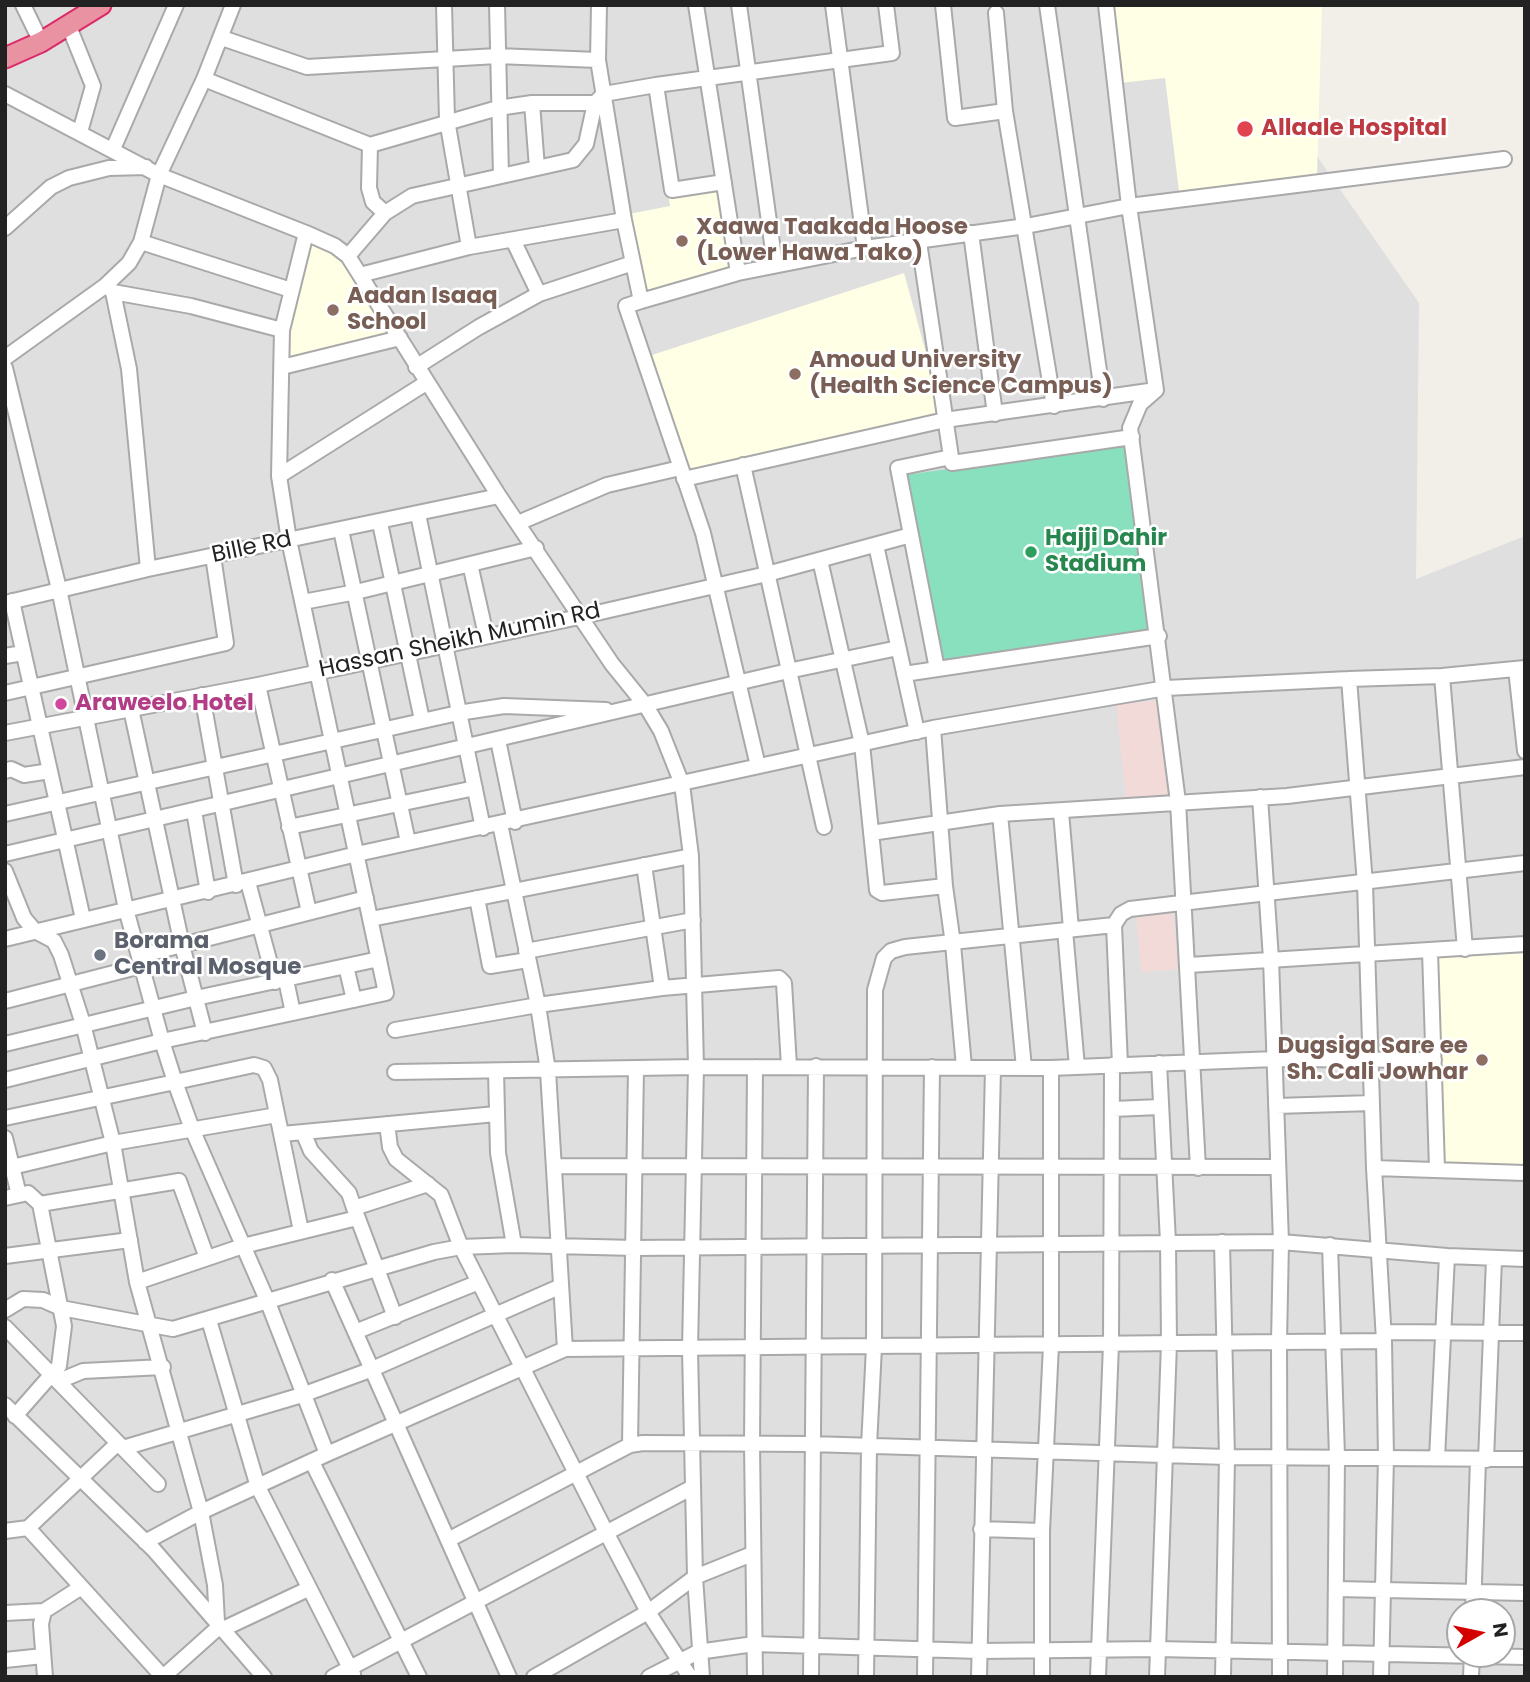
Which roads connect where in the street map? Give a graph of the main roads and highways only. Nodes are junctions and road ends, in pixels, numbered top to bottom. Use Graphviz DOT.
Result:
graph roads {
  1 [pos="100,5"];
  2 [pos="5,58"];
  1 -- 2 [label="highway"];
}
